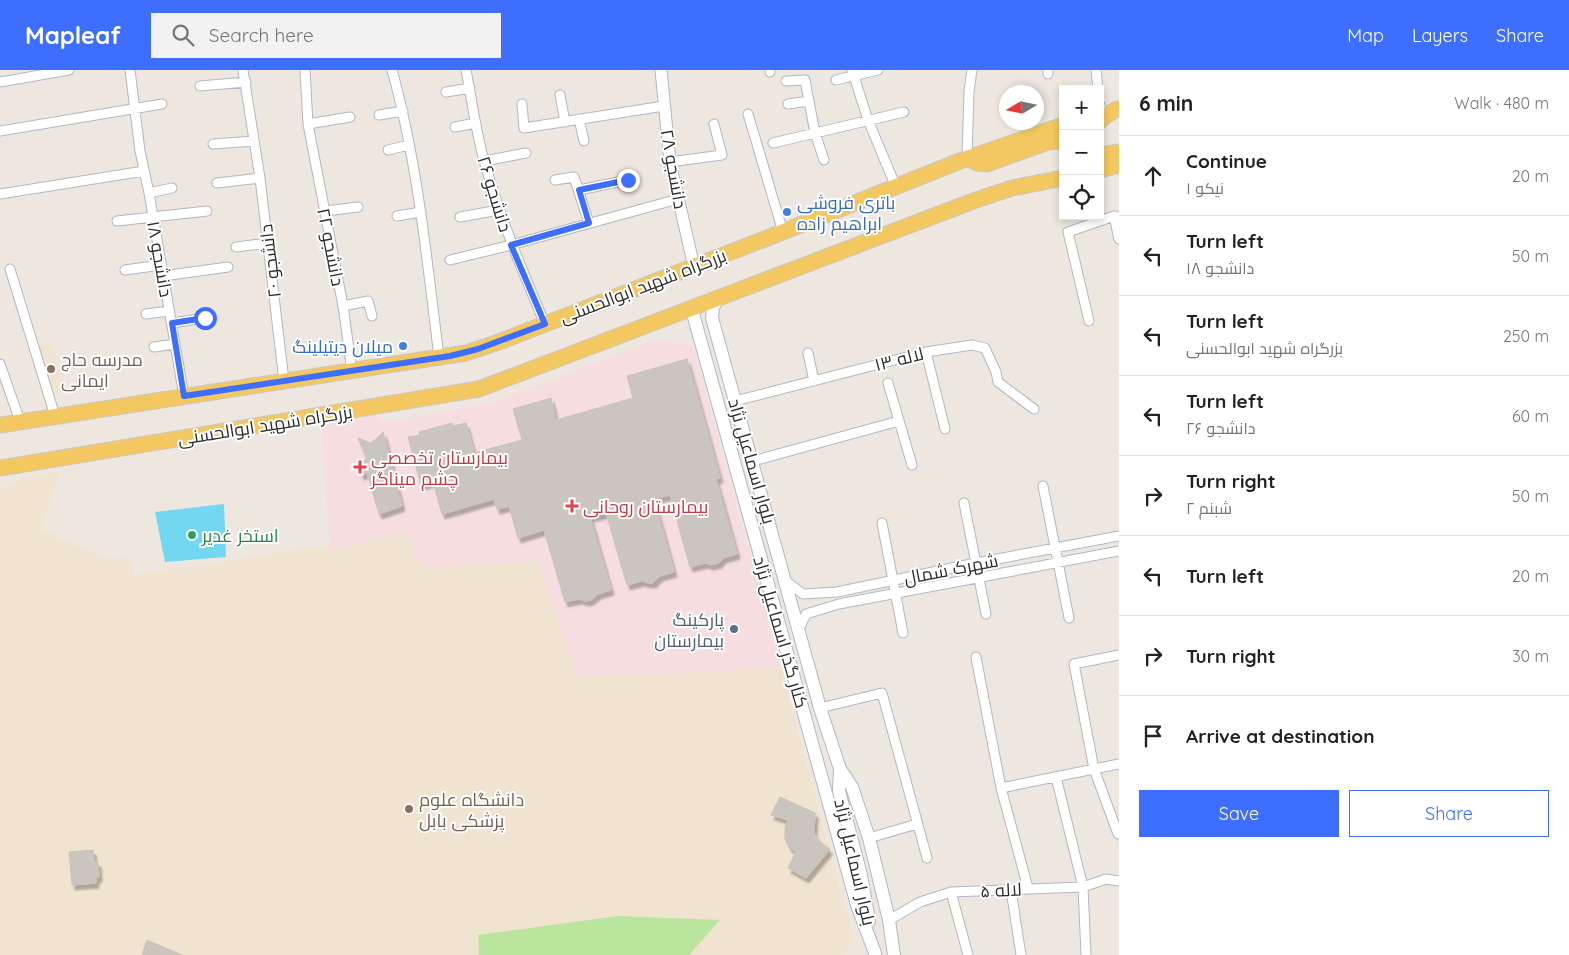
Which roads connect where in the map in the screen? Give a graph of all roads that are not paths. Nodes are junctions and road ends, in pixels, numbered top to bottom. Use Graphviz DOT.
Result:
graph roads {
  1 [pos="69,70"];
  2 [pos="130,70"];
  3 [pos="243,70"];
  4 [pos="305,70"];
  5 [pos="392,70"];
  6 [pos="466,70"];
  7 [pos="661,70"];
  8 [pos="878,70"];
  9 [pos="972,70"];
  10 [pos="1096,70"];
  11 [pos="853,73"];
  12 [pos="836,80"];
  13 [pos="786,81"];
  14 [pos="0,82"];
  15 [pos="246,82"];
  16 [pos="1098,85"];
  17 [pos="200,86"];
  18 [pos="470,88"];
  19 [pos="446,92"];
  20 [pos="560,95"];
  21 [pos="809,101"];
  22 [pos="162,104"];
  23 [pos="522,104"];
  24 [pos="788,104"];
  25 [pos="664,106"];
  26 [pos="135,108"];
  27 [pos="1118,109"];
  28 [pos="403,111"];
  29 [pos="904,112"];
  30 [pos="1104,112"];
  31 [pos="748,114"];
  32 [pos="379,115"];
  33 [pos="350,117"];
  34 [pos="579,119"];
  35 [pos="868,120"];
  36 [pos="565,122"];
  37 [pos="476,123"];
  38 [pos="308,124"];
  39 [pos="714,124"];
  40 [pos="1059,126"];
  41 [pos="455,127"];
  42 [pos="0,131"];
  43 [pos="815,133"];
  44 [pos="254,141"];
  45 [pos="584,141"];
  46 [pos="1059,141"];
  47 [pos="213,144"];
  48 [pos="773,144"];
  49 [pos="409,145"];
  50 [pos="388,150"];
  51 [pos="1119,152"];
  52 [pos="526,153"];
  53 [pos="1104,154"];
  54 [pos="967,158"];
  55 [pos="824,160"];
  56 [pos="484,162"];
  57 [pos="670,162"];
  58 [pos="1119,165"];
  59 [pos="1104,169"];
  60 [pos="144,171"];
  61 [pos="1059,176"];
  62 [pos="260,178"];
  63 [pos="555,180"];
  64 [pos="628,180"];
  65 [pos="217,184"];
  66 [pos="896,187"];
  67 [pos="172,188"];
  68 [pos="579,190"];
  69 [pos="149,193"];
  70 [pos="0,194"];
  71 [pos="678,199"];
  72 [pos="358,207"];
  73 [pos="499,210"];
  74 [pos="207,211"];
  75 [pos="324,211"];
  76 [pos="421,212"];
  77 [pos="396,216"];
  78 [pos="1116,216"];
  79 [pos="152,217"];
  80 [pos="460,217"];
  81 [pos="117,221"];
  82 [pos="589,223"];
  83 [pos="783,232"];
  84 [pos="1119,238"];
  85 [pos="268,243"];
  86 [pos="511,245"];
  87 [pos="236,247"];
  88 [pos="450,260"];
  89 [pos="161,265"];
  90 [pos="228,267"];
  91 [pos="694,267"];
  92 [pos="10,269"];
  93 [pos="126,270"];
  94 [pos="163,276"];
  95 [pos="718,298"];
  96 [pos="343,306"];
  97 [pos="692,310"];
  98 [pos="169,311"];
  99 [pos="146,314"];
  100 [pos="372,316"];
  101 [pos="205,318"];
  102 [pos="664,318"];
  103 [pos="712,318"];
  104 [pos="1089,321"];
  105 [pos="172,323"];
  106 [pos="545,324"];
  107 [pos="175,344"];
  108 [pos="154,347"];
  109 [pos="926,352"];
  110 [pos="808,353"];
  111 [pos="439,357"];
  112 [pos="0,364"];
  113 [pos="352,371"];
  114 [pos="814,380"];
  115 [pos="284,381"];
  116 [pos="888,383"];
  117 [pos="184,396"];
  118 [pos="735,402"];
  119 [pos="1034,409"];
  120 [pos="56,416"];
  121 [pos="899,421"];
  122 [pos="20,422"];
  123 [pos="0,426"];
  124 [pos="945,429"];
  125 [pos="753,462"];
  126 [pos="912,465"];
  127 [pos="1,468"];
  128 [pos="1043,486"];
  129 [pos="964,503"];
  130 [pos="882,523"];
  131 [pos="1119,536"];
  132 [pos="1119,551"];
  133 [pos="1057,556"];
  134 [pos="977,571"];
  135 [pos="786,582"];
  136 [pos="894,587"];
  137 [pos="837,592"];
  138 [pos="839,604"];
  139 [pos="986,614"];
  140 [pos="1069,618"];
  141 [pos="799,629"];
  142 [pos="903,634"];
  143 [pos="1119,655"];
  144 [pos="976,657"];
  145 [pos="820,708"];
  146 [pos="1119,764"];
  147 [pos="840,769"];
  148 [pos="1094,769"];
  149 [pos="1056,777"];
  150 [pos="1001,788"];
  151 [pos="917,824"];
  152 [pos="1118,834"];
  153 [pos="869,838"];
  154 [pos="928,858"];
  155 [pos="1119,881"];
  156 [pos="1084,886"];
  157 [pos="1028,888"];
  158 [pos="1011,890"];
  159 [pos="951,892"];
  160 [pos="889,920"];
  161 [pos="875,954"];
  162 [pos="894,955"];
  163 [pos="968,955"];
  164 [pos="1021,955"];
  165 [pos="1086,955"];
  1 -- 14 [label="street"];
  2 -- 26 [label="street, دانشجو ۱۸"];
  3 -- 15 [label="street, دانشجو ۲۰"];
  4 -- 38 [label="street, دانشجو ۲۲"];
  5 -- 28 [label="street"];
  6 -- 18 [label="street, دانشجو ۲۶"];
  7 -- 25 [label="street, دانشجو ۲۸"];
  8 -- 11 [label="street"];
  9 -- 54 [label="street"];
  10 -- 16 [label="street"];
  11 -- 12 [label="street"];
  11 -- 35 [label="street"];
  13 -- 21 [label="street"];
  15 -- 17 [label="street"];
  15 -- 44 [label="street, دانشجو ۲۰"];
  18 -- 19 [label="street"];
  18 -- 37 [label="street, دانشجو ۲۶"];
  20 -- 36 [label="street"];
  21 -- 24 [label="street"];
  21 -- 43 [label="street"];
  22 -- 26 [label="street"];
  23 -- 36 [label="street"];
  25 -- 34 [label="street"];
  25 -- 57 [label="street, دانشجو ۲۸"];
  26 -- 42 [label="street"];
  26 -- 60 [label="street, دانشجو ۱۸"];
  27 -- 30 [label="main road"];
  28 -- 32 [label="street"];
  28 -- 49 [label="street"];
  29 -- 35 [label="street"];
  31 -- 83 [label="street"];
  33 -- 38 [label="street"];
  34 -- 36 [label="street"];
  34 -- 45 [label="street"];
  35 -- 43 [label="street"];
  35 -- 66 [label="street"];
  37 -- 41 [label="street"];
  37 -- 56 [label="street, دانشجو ۲۶"];
  38 -- 75 [label="street, دانشجو ۲۲"];
  39 -- 57 [label="street"];
  40 -- 54 [label="main road, بزرگراه شهید ابوالحسنی"];
  43 -- 48 [label="street"];
  43 -- 55 [label="street"];
  44 -- 47 [label="street"];
  44 -- 62 [label="street, دانشجو ۲۰"];
  46 -- 54 [label="main road"];
  49 -- 50 [label="street"];
  49 -- 76 [label="street"];
  51 -- 53 [label="main road"];
  52 -- 56 [label="street"];
  54 -- 66 [label="main road, بزرگراه شهید ابوالحسنی"];
  56 -- 73 [label="street, دانشجو ۲۶"];
  57 -- 71 [label="street, دانشجو ۲۸"];
  58 -- 59 [label="main road"];
  60 -- 69 [label="street, دانشجو ۱۸"];
  60 -- 70 [label="street"];
  61 -- 95 [label="main road, بزرگراه شهید ابوالحسنی"];
  62 -- 65 [label="street"];
  62 -- 85 [label="street, دانشجو ۲۰"];
  63 -- 68 [label="street"];
  64 -- 68 [label="street"];
  66 -- 83 [label="main road, بزرگراه شهید ابوالحسنی"];
  67 -- 69 [label="street"];
  68 -- 82 [label="street"];
  69 -- 79 [label="street, دانشجو ۱۸"];
  71 -- 82 [label="street"];
  71 -- 91 [label="street, دانشجو ۲۸"];
  72 -- 75 [label="street"];
  73 -- 80 [label="street"];
  73 -- 86 [label="street, دانشجو ۲۶"];
  74 -- 79 [label="street"];
  75 -- 96 [label="street, دانشجو ۲۲"];
  76 -- 77 [label="street"];
  76 -- 111 [label="street"];
  78 -- 84 [label="street"];
  78 -- 104 [label="street"];
  79 -- 81 [label="street"];
  79 -- 89 [label="street, دانشجو ۱۸"];
  82 -- 86 [label="street"];
  83 -- 91 [label="main road, بزرگراه شهید ابوالحسنی"];
  85 -- 87 [label="street"];
  85 -- 115 [label="street, دانشجو ۲۰"];
  86 -- 88 [label="street"];
  86 -- 106 [label="street, دانشجو ۲۶"];
  89 -- 93 [label="street"];
  89 -- 94 [label="street, دانشجو ۱۸"];
  90 -- 94 [label="street"];
  91 -- 106 [label="main road, بزرگراه شهید ابوالحسنی"];
  92 -- 120 [label="street"];
  94 -- 98 [label="street, دانشجو ۱۸"];
  95 -- 102 [label="main road, بزرگراه شهید ابوالحسنی"];
  95 -- 103 [label="main road"];
  96 -- 100 [label="street"];
  96 -- 113 [label="street, دانشجو ۲۲"];
  97 -- 102 [label="main road"];
  97 -- 103 [label="main road"];
  97 -- 161 [label="main road, کنار گذر اسماعیل نژاد"];
  98 -- 99 [label="street"];
  98 -- 105 [label="street, دانشجو ۱۸"];
  101 -- 105 [label="street"];
  102 -- 127 [label="main road, بزرگراه شهید ابوالحسنی"];
  103 -- 118 [label="main road, بلوار اسماعیل نژاد"];
  105 -- 107 [label="street, دانشجو ۱۸"];
  106 -- 111 [label="main road, بزرگراه شهید ابوالحسنی"];
  107 -- 108 [label="street"];
  107 -- 117 [label="street, دانشجو ۱۸"];
  109 -- 114 [label="street, لاله ۱۳"];
  109 -- 119 [label="street, لاله ۱۳"];
  109 -- 124 [label="street"];
  110 -- 114 [label="street"];
  111 -- 113 [label="main road, بزرگراه شهید ابوالحسنی"];
  112 -- 122 [label="street"];
  113 -- 115 [label="main road, بزرگراه شهید ابوالحسنی"];
  114 -- 118 [label="street, لاله ۱۳"];
  115 -- 117 [label="main road, بزرگراه شهید ابوالحسنی"];
  116 -- 121 [label="street"];
  117 -- 120 [label="main road, بزرگراه شهید ابوالحسنی"];
  118 -- 125 [label="main road, بلوار اسماعیل نژاد"];
  120 -- 122 [label="main road, بزرگراه شهید ابوالحسنی"];
  121 -- 125 [label="street"];
  121 -- 126 [label="street"];
  122 -- 123 [label="main road, بزرگراه شهید ابوالحسنی"];
  125 -- 135 [label="main road, بلوار اسماعیل نژاد"];
  128 -- 133 [label="street"];
  129 -- 134 [label="street"];
  130 -- 136 [label="street"];
  131 -- 133 [label="street, شهرک شمال"];
  132 -- 133 [label="street, شهرک شمال"];
  133 -- 134 [label="street, شهرک شمال"];
  133 -- 134 [label="street, شهرک شمال"];
  133 -- 140 [label="street"];
  134 -- 136 [label="street, شهرک شمال"];
  134 -- 136 [label="street, شهرک شمال"];
  134 -- 139 [label="street"];
  135 -- 137 [label="street, شهرک شمال"];
  135 -- 141 [label="main road, بلوار اسماعیل نژاد"];
  136 -- 137 [label="street, شهرک شمال"];
  136 -- 138 [label="street, شهرک شمال"];
  136 -- 142 [label="street"];
  137 -- 138 [label="street"];
  138 -- 141 [label="street, شهرک شمال"];
  141 -- 145 [label="main road, بلوار اسماعیل نژاد"];
  143 -- 148 [label="street"];
  144 -- 150 [label="street"];
  145 -- 147 [label="main road, بلوار اسماعیل نژاد"];
  145 -- 151 [label="street"];
  146 -- 148 [label="street"];
  147 -- 153 [label="main road, بلوار اسماعیل نژاد"];
  147 -- 161 [label="main road, بلوار اسماعیل نژاد"];
  148 -- 149 [label="street"];
  148 -- 152 [label="street"];
  149 -- 150 [label="street"];
  149 -- 156 [label="street"];
  150 -- 157 [label="street"];
  151 -- 153 [label="street"];
  151 -- 154 [label="street"];
  153 -- 160 [label="main road, بلوار اسماعیل نژاد"];
  155 -- 156 [label="street, لاله ۵"];
  156 -- 157 [label="street, لاله ۵"];
  156 -- 165 [label="street"];
  157 -- 158 [label="street, لاله ۵"];
  158 -- 159 [label="street, لاله ۵"];
  158 -- 164 [label="street"];
  159 -- 160 [label="street, لاله ۵"];
  159 -- 163 [label="street"];
  160 -- 162 [label="main road, بلوار اسماعیل نژاد"];
}
